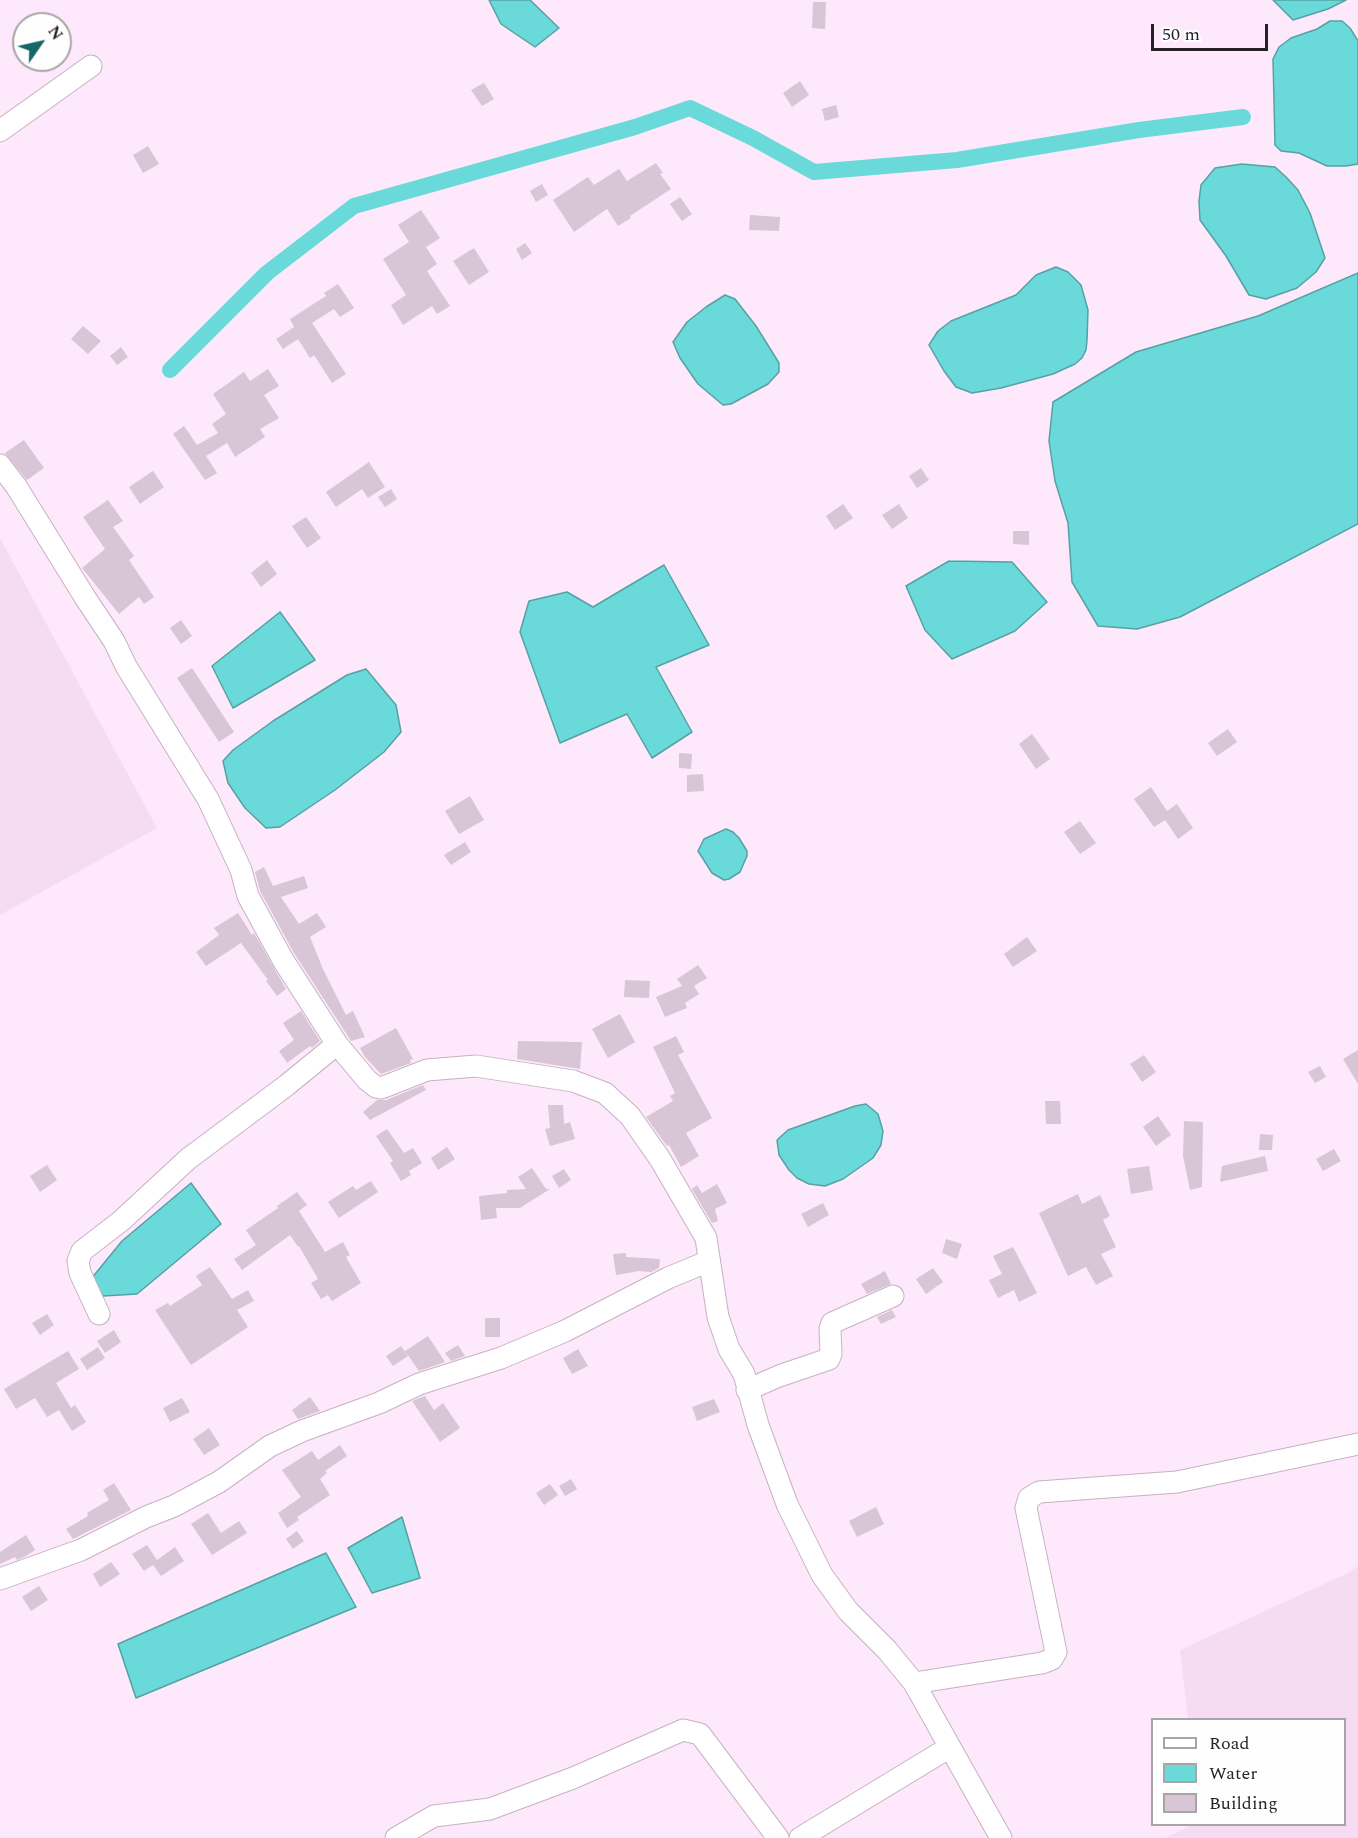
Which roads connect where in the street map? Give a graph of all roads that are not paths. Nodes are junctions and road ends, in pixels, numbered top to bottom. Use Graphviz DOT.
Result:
graph roads {
  1 [pos="91,66"];
  2 [pos="0,131"];
  3 [pos="0,465"];
  4 [pos="337,1044"];
  5 [pos="709,1261"];
  6 [pos="893,1296"];
  7 [pos="99,1314"];
  8 [pos="747,1390"];
  9 [pos="1358,1444"];
  10 [pos="0,1579"];
  11 [pos="914,1683"];
  12 [pos="950,1747"];
  13 [pos="396,1838"];
  14 [pos="778,1838"];
  15 [pos="800,1838"];
  16 [pos="1002,1838"];
  1 -- 2 [label="street"];
  3 -- 4 [label="street"];
  4 -- 5 [label="street"];
  4 -- 7 [label="street"];
  5 -- 8 [label="street"];
  5 -- 10 [label="street"];
  6 -- 8 [label="street"];
  8 -- 11 [label="street"];
  9 -- 11 [label="street"];
  11 -- 12 [label="street"];
  12 -- 15 [label="street"];
  12 -- 16 [label="street"];
  13 -- 14 [label="street"];
}
